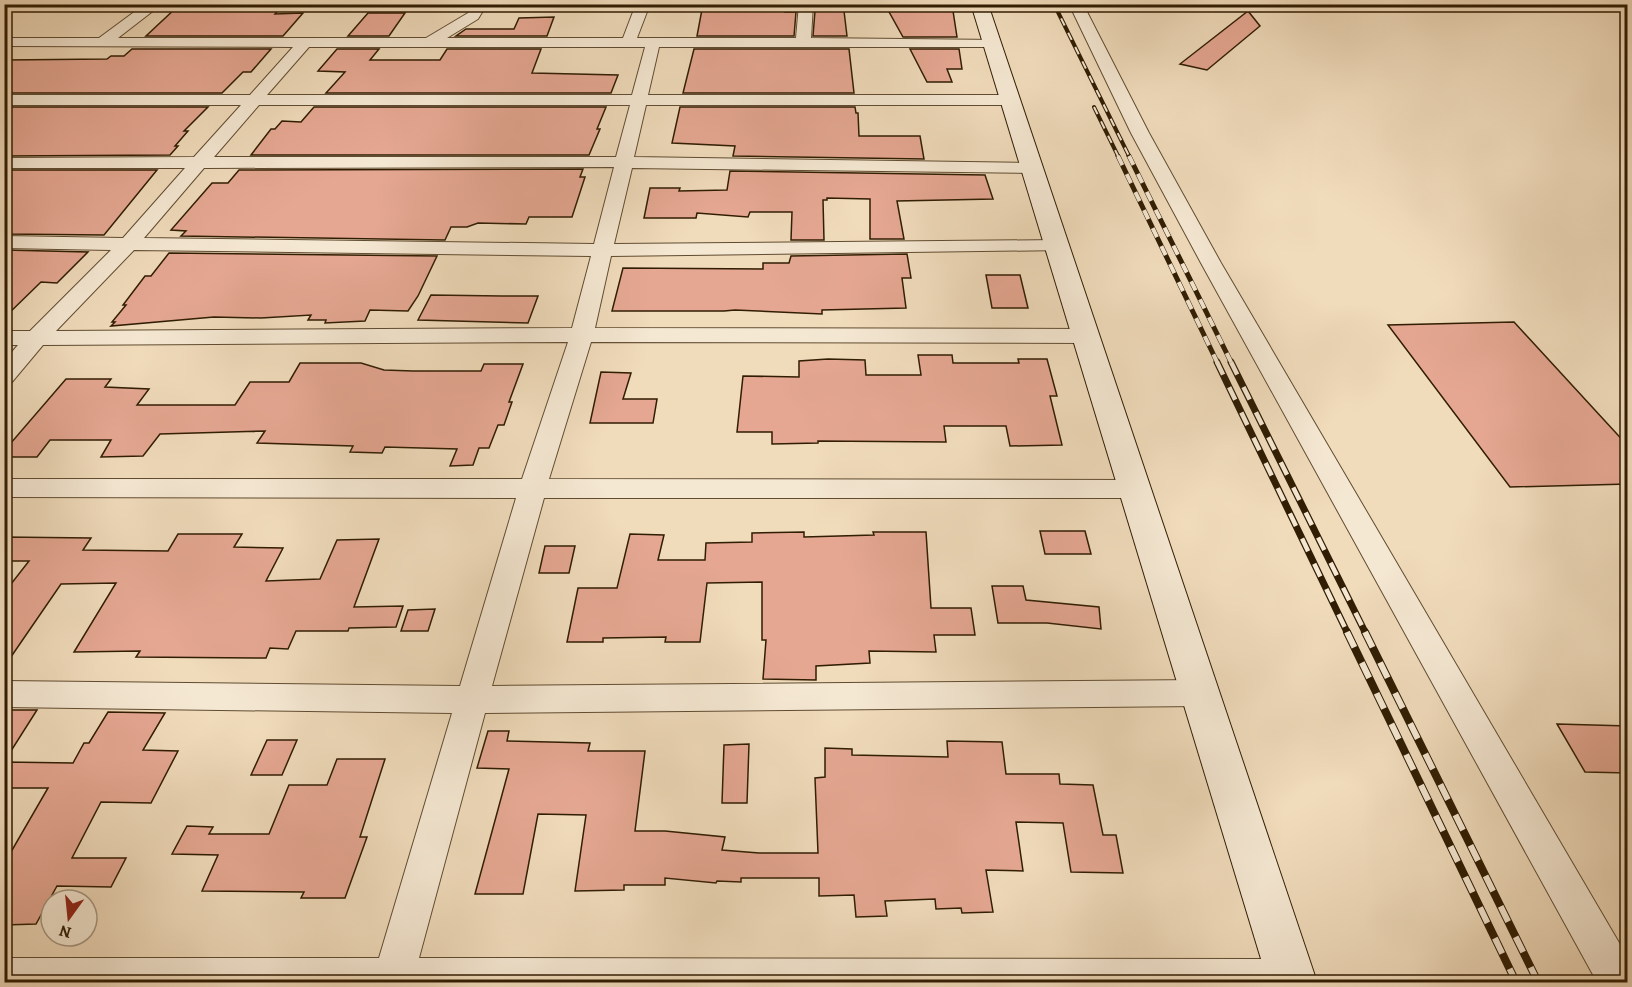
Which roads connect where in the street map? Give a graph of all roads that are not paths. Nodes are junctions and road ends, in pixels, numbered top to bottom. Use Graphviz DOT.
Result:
graph roads {
  1 [pos="155,4"];
  2 [pos="480,4"];
  3 [pos="643,4"];
  4 [pos="806,4"];
  5 [pos="979,4"];
  6 [pos="1076,4"];
  7 [pos="5,42"];
  8 [pos="103,42"];
  9 [pos="304,43"];
  10 [pos="429,43"];
  11 [pos="640,43"];
  12 [pos="803,43"];
  13 [pos="993,43"];
  14 [pos="640,99"];
  15 [pos="4,100"];
  16 [pos="1011,100"];
  17 [pos="253,101"];
  18 [pos="625,162"];
  19 [pos="4,163"];
  20 [pos="197,163"];
  21 [pos="1033,168"];
  22 [pos="4,242"];
  23 [pos="130,242"];
  24 [pos="1058,246"];
  25 [pos="603,250"];
  26 [pos="582,334"];
  27 [pos="1087,336"];
  28 [pos="4,338"];
  29 [pos="37,338"];
  30 [pos="4,377"];
  31 [pos="533,487"];
  32 [pos="4,488"];
  33 [pos="1136,489"];
  34 [pos="1201,693"];
  35 [pos="4,694"];
  36 [pos="472,700"];
  37 [pos="4,978"];
  38 [pos="393,981"];
  39 [pos="1293,981"];
  40 [pos="1619,982"];
  1 -- 8 [label="street"];
  2 -- 10 [label="street"];
  3 -- 11 [label="street"];
  4 -- 12 [label="street"];
  5 -- 13 [label="street"];
  6 -- 40 [label="street"];
  7 -- 8 [label="street"];
  8 -- 9 [label="street"];
  9 -- 10 [label="street"];
  9 -- 17 [label="street"];
  10 -- 11 [label="street"];
  11 -- 12 [label="street"];
  11 -- 14 [label="street"];
  12 -- 13 [label="street"];
  13 -- 16 [label="street"];
  14 -- 16 [label="street"];
  14 -- 17 [label="street"];
  14 -- 18 [label="street"];
  15 -- 17 [label="street"];
  16 -- 21 [label="street"];
  17 -- 20 [label="street"];
  18 -- 20 [label="street"];
  18 -- 21 [label="street"];
  18 -- 25 [label="street"];
  19 -- 20 [label="street"];
  20 -- 23 [label="street"];
  21 -- 24 [label="street"];
  22 -- 23 [label="street"];
  23 -- 25 [label="street"];
  23 -- 29 [label="street"];
  24 -- 25 [label="street"];
  24 -- 27 [label="street"];
  25 -- 26 [label="street"];
  26 -- 27 [label="street"];
  26 -- 29 [label="street"];
  26 -- 31 [label="street"];
  27 -- 33 [label="street"];
  28 -- 29 [label="street"];
  29 -- 30 [label="street"];
  31 -- 32 [label="street"];
  31 -- 33 [label="street"];
  31 -- 36 [label="street"];
  33 -- 34 [label="street"];
  34 -- 36 [label="street"];
  34 -- 39 [label="street"];
  35 -- 36 [label="street"];
  36 -- 38 [label="street"];
  37 -- 38 [label="street"];
  38 -- 39 [label="street"];
}
